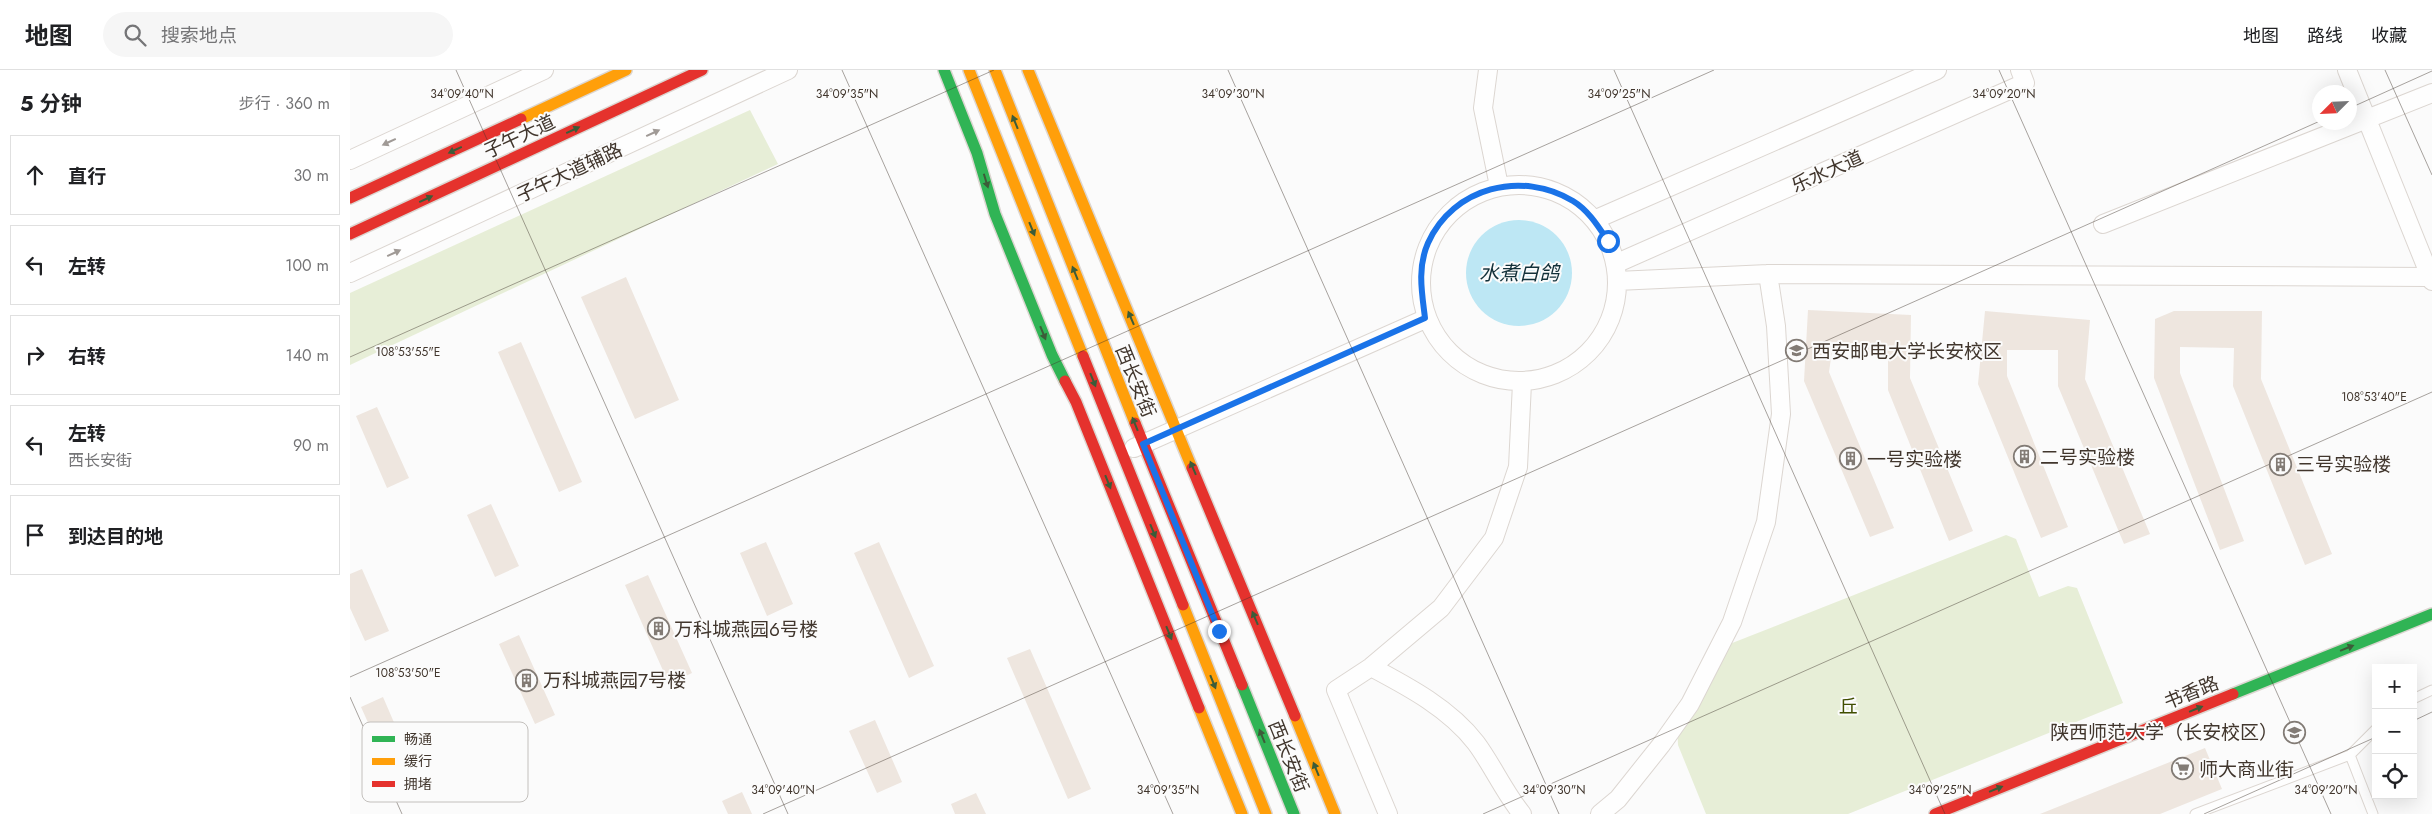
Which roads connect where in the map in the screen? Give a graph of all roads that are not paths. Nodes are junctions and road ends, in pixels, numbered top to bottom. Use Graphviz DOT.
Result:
graph roads {
  1 [pos="544,70"];
  2 [pos="626,70"];
  3 [pos="702,70"];
  4 [pos="788,70"];
  5 [pos="944,70"];
  6 [pos="969,70"];
  7 [pos="995,70"];
  8 [pos="1028,70"];
  9 [pos="1488,70"];
  10 [pos="1937,70"];
  11 [pos="2020,70"];
  12 [pos="2347,70"];
  13 [pos="2432,93"];
  14 [pos="2367,119"];
  15 [pos="350,160"];
  16 [pos="1499,186"];
  17 [pos="350,198"];
  18 [pos="1594,220"];
  19 [pos="2103,224"];
  20 [pos="350,234"];
  21 [pos="350,273"];
  22 [pos="1616,273"];
  23 [pos="1768,274"];
  24 [pos="2431,279"];
  25 [pos="1425,318"];
  26 [pos="1522,382"];
  27 [pos="1176,429"];
  28 [pos="1143,444"];
  29 [pos="1122,453"];
  30 [pos="2432,614"];
  31 [pos="1371,667"];
  32 [pos="2432,690"];
  33 [pos="2417,696"];
  34 [pos="2372,734"];
  35 [pos="2350,755"];
  36 [pos="1242,814"];
  37 [pos="1266,814"];
  38 [pos="1294,814"];
  39 [pos="1335,814"];
  40 [pos="1388,814"];
  41 [pos="1522,814"];
  42 [pos="1600,814"];
  43 [pos="1935,814"];
  44 [pos="2195,814"];
  45 [pos="2373,814"];
  1 -- 15 [label="street, one-way"];
  2 -- 17 [label="main road, 子午大道, one-way"];
  20 -- 3 [label="main road, 子午大道, one-way"];
  21 -- 4 [label="street, 子午大道辅路, one-way"];
  5 -- 36 [label="main road, one-way"];
  6 -- 29 [label="main road, 西长安街, one-way"];
  28 -- 7 [label="main road, 西长安街, one-way"];
  27 -- 8 [label="main road, one-way"];
  9 -- 16 [label="street"];
  10 -- 18 [label="street"];
  11 -- 22 [label="street, 乐水大道"];
  12 -- 14 [label="street"];
  13 -- 14 [label="street"];
  14 -- 19 [label="street"];
  14 -- 24 [label="street"];
  16 -- 18 [label="street"];
  16 -- 25 [label="street"];
  18 -- 22 [label="street"];
  22 -- 23 [label="street"];
  22 -- 26 [label="street"];
  23 -- 24 [label="street"];
  23 -- 42 [label="street"];
  25 -- 26 [label="street"];
  25 -- 27 [label="street"];
  26 -- 31 [label="street"];
  27 -- 28 [label="street"];
  39 -- 27 [label="main road, one-way"];
  28 -- 29 [label="street"];
  38 -- 28 [label="main road, 西长安街, one-way"];
  29 -- 37 [label="main road, 西长安街, one-way"];
  43 -- 30 [label="main road, 书香路, one-way"];
  31 -- 40 [label="street"];
  31 -- 41 [label="street"];
  32 -- 33 [label="lane"];
  34 -- 35 [label="lane"];
  35 -- 44 [label="lane"];
  35 -- 45 [label="lane"];
}
